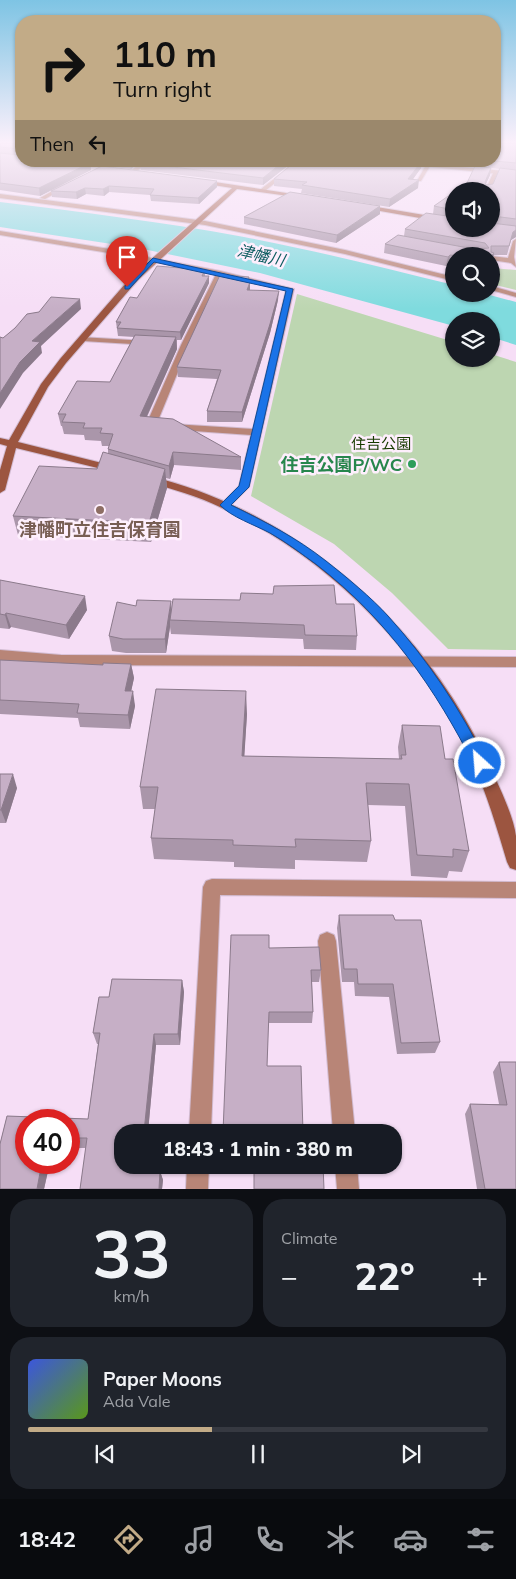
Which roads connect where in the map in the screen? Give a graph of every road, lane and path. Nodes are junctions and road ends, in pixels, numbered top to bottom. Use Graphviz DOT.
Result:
graph roads {
  1 [pos="18,198"];
  2 [pos="223,198"];
  3 [pos="359,206"];
  4 [pos="445,220"];
  5 [pos="195,223"];
  6 [pos="0,233"];
  7 [pos="516,241"];
  8 [pos="154,259"];
  9 [pos="500,260"];
  10 [pos="515,263"];
  11 [pos="220,273"];
  12 [pos="445,277"];
  13 [pos="500,291"];
  14 [pos="516,295"];
  15 [pos="83,339"];
  16 [pos="155,344"];
  17 [pos="175,345"];
  18 [pos="185,345"];
  19 [pos="256,432"];
  20 [pos="0,441"];
  21 [pos="12,444"];
  22 [pos="0,490"];
  23 [pos="225,505"];
  24 [pos="0,655"];
  25 [pos="419,661"];
  26 [pos="516,662"];
  27 [pos="516,862"];
  28 [pos="516,890"];
  29 [pos="327,941"];
  30 [pos="200,1124"];
  31 [pos="343,1124"];
  32 [pos="198,1174"];
  33 [pos="347,1174"];
  34 [pos="197,1189"];
  35 [pos="348,1189"];
  1 -- 5 [label="lane"];
  2 -- 5 [label="street"];
  3 -- 4 [label="street"];
  5 -- 8 [label="street"];
  5 -- 12 [label="lane"];
  6 -- 8 [label="lane"];
  7 -- 10 [label="street"];
  8 -- 11 [label="street"];
  8 -- 15 [label="street"];
  9 -- 10 [label="street"];
  11 -- 18 [label="street"];
  11 -- 19 [label="street"];
  13 -- 14 [label="lane"];
  15 -- 16 [label="street"];
  15 -- 21 [label="street"];
  17 -- 18 [label="street"];
  18 -- 19 [label="street"];
  19 -- 23 [label="street"];
  20 -- 21 [label="street"];
  21 -- 22 [label="street"];
  21 -- 23 [label="street"];
  23 -- 25 [label="street"];
  24 -- 25 [label="street"];
  25 -- 26 [label="street"];
  25 -- 27 [label="street"];
  28 -- 30 [label="street"];
  29 -- 31 [label="street"];
  32 -- 34 [label="street"];
  33 -- 35 [label="street"];
}
